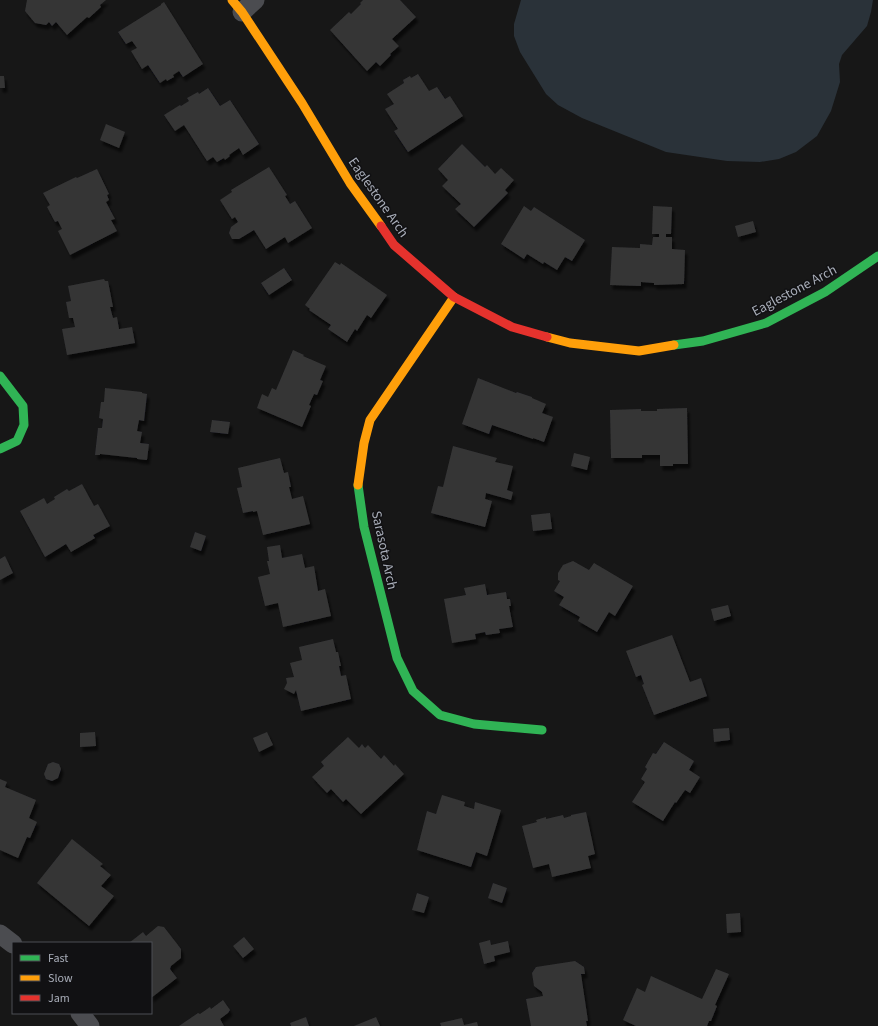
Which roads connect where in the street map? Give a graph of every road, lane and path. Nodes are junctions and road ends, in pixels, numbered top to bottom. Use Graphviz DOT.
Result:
graph roads {
  1 [pos="243,4"];
  2 [pos="878,256"];
  3 [pos="454,297"];
  4 [pos="0,376"];
  5 [pos="0,449"];
  6 [pos="542,730"];
  7 [pos="0,934"];
  8 [pos="12,943"];
  9 [pos="81,1014"];
  10 [pos="90,1026"];
  1 -- 3 [label="street, Eaglestone Arch"];
  2 -- 3 [label="street, Eaglestone Arch"];
  3 -- 6 [label="street, Sarasota Arch"];
  4 -- 5 [label="street"];
  7 -- 8 [label="street"];
  9 -- 10 [label="street"];
}
